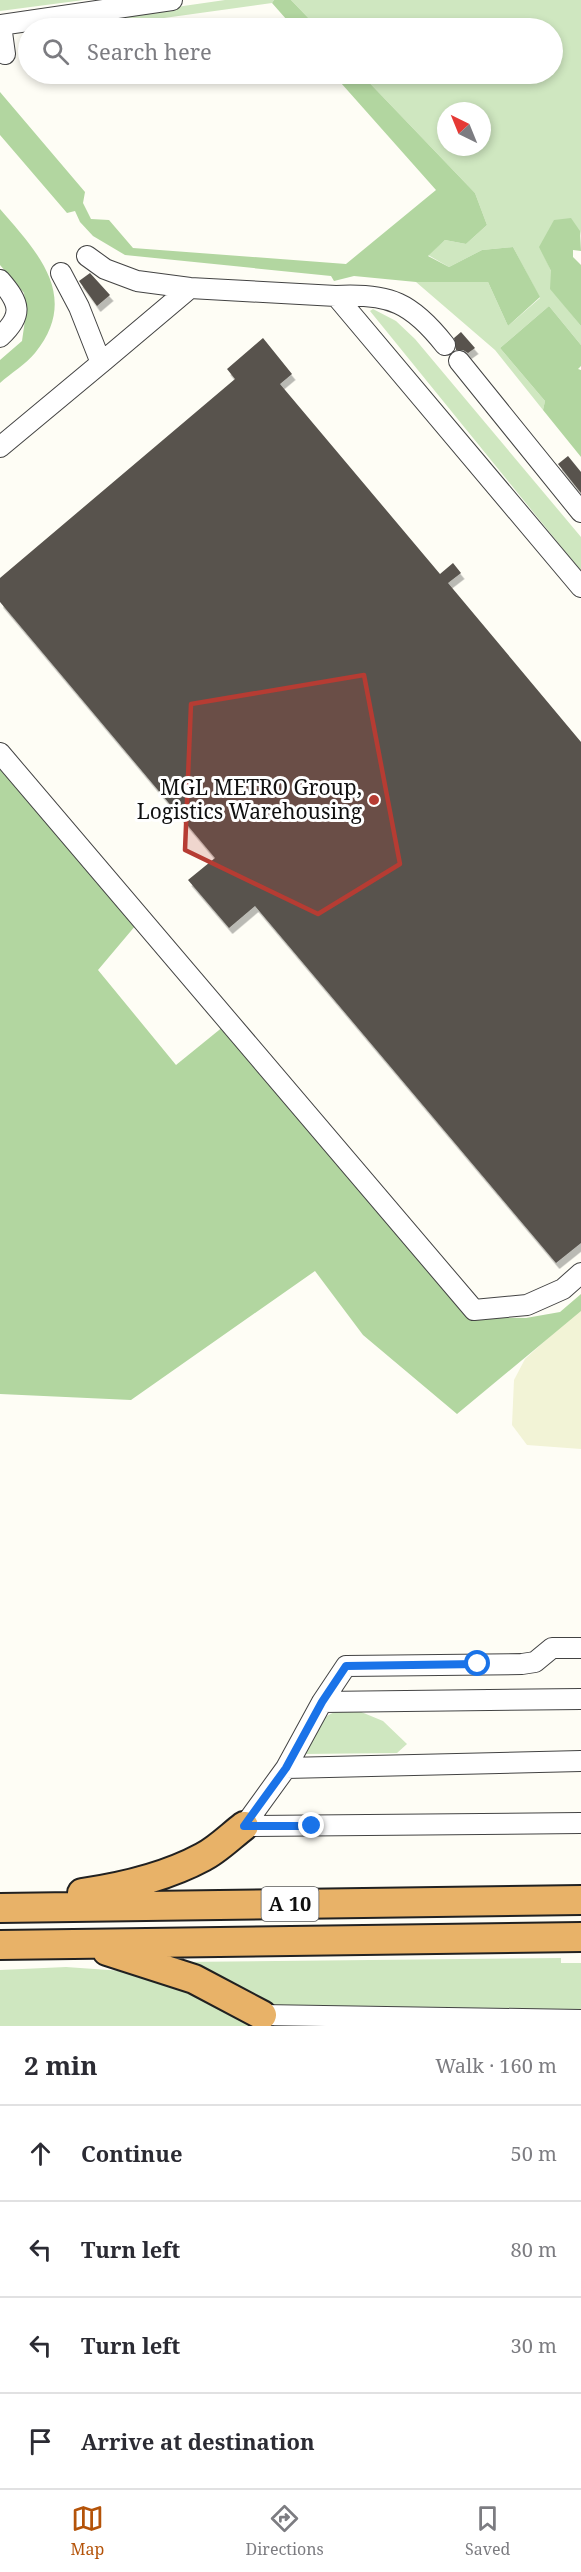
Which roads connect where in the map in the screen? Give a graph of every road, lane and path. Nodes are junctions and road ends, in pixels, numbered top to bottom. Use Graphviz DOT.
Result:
graph roads {
  1 [pos="172,0"];
  2 [pos="72,18"];
  3 [pos="0,25"];
  4 [pos="18,25"];
  5 [pos="5,54"];
  6 [pos="87,256"];
  7 [pos="61,273"];
  8 [pos="0,280"];
  9 [pos="190,288"];
  10 [pos="336,297"];
  11 [pos="0,337"];
  12 [pos="446,345"];
  13 [pos="459,361"];
  14 [pos="101,363"];
  15 [pos="0,447"];
  16 [pos="581,512"];
  17 [pos="581,587"];
  18 [pos="0,753"];
  19 [pos="581,1273"];
  20 [pos="581,1648"];
  21 [pos="581,1699"];
  22 [pos="322,1702"];
  23 [pos="581,1761"];
  24 [pos="286,1768"];
  25 [pos="581,1823"];
  26 [pos="244,1826"];
  27 [pos="581,1900"];
  28 [pos="0,1907"];
  29 [pos="581,1937"];
  30 [pos="85,1943"];
  31 [pos="0,1945"];
  32 [pos="581,2020"];
  33 [pos="267,2021"];
  34 [pos="317,2021"];
  1 -- 2 [label="street"];
  3 -- 4 [label="street"];
  3 -- 5 [label="street"];
  6 -- 9 [label="street"];
  7 -- 14 [label="street"];
  8 -- 11 [label="street"];
  9 -- 10 [label="street"];
  9 -- 14 [label="street"];
  10 -- 12 [label="street"];
  10 -- 17 [label="street"];
  13 -- 16 [label="street"];
  14 -- 15 [label="street"];
  18 -- 19 [label="street"];
  20 -- 22 [label="street"];
  21 -- 22 [label="street"];
  22 -- 24 [label="street"];
  23 -- 24 [label="street"];
  24 -- 26 [label="street"];
  25 -- 26 [label="street"];
  26 -- 28 [label="highway"];
  27 -- 28 [label="highway, A 10"];
  29 -- 30 [label="highway, A 10"];
  30 -- 31 [label="highway, A 10"];
  30 -- 33 [label="highway"];
  32 -- 34 [label="street"];
  33 -- 34 [label="street"];
}
